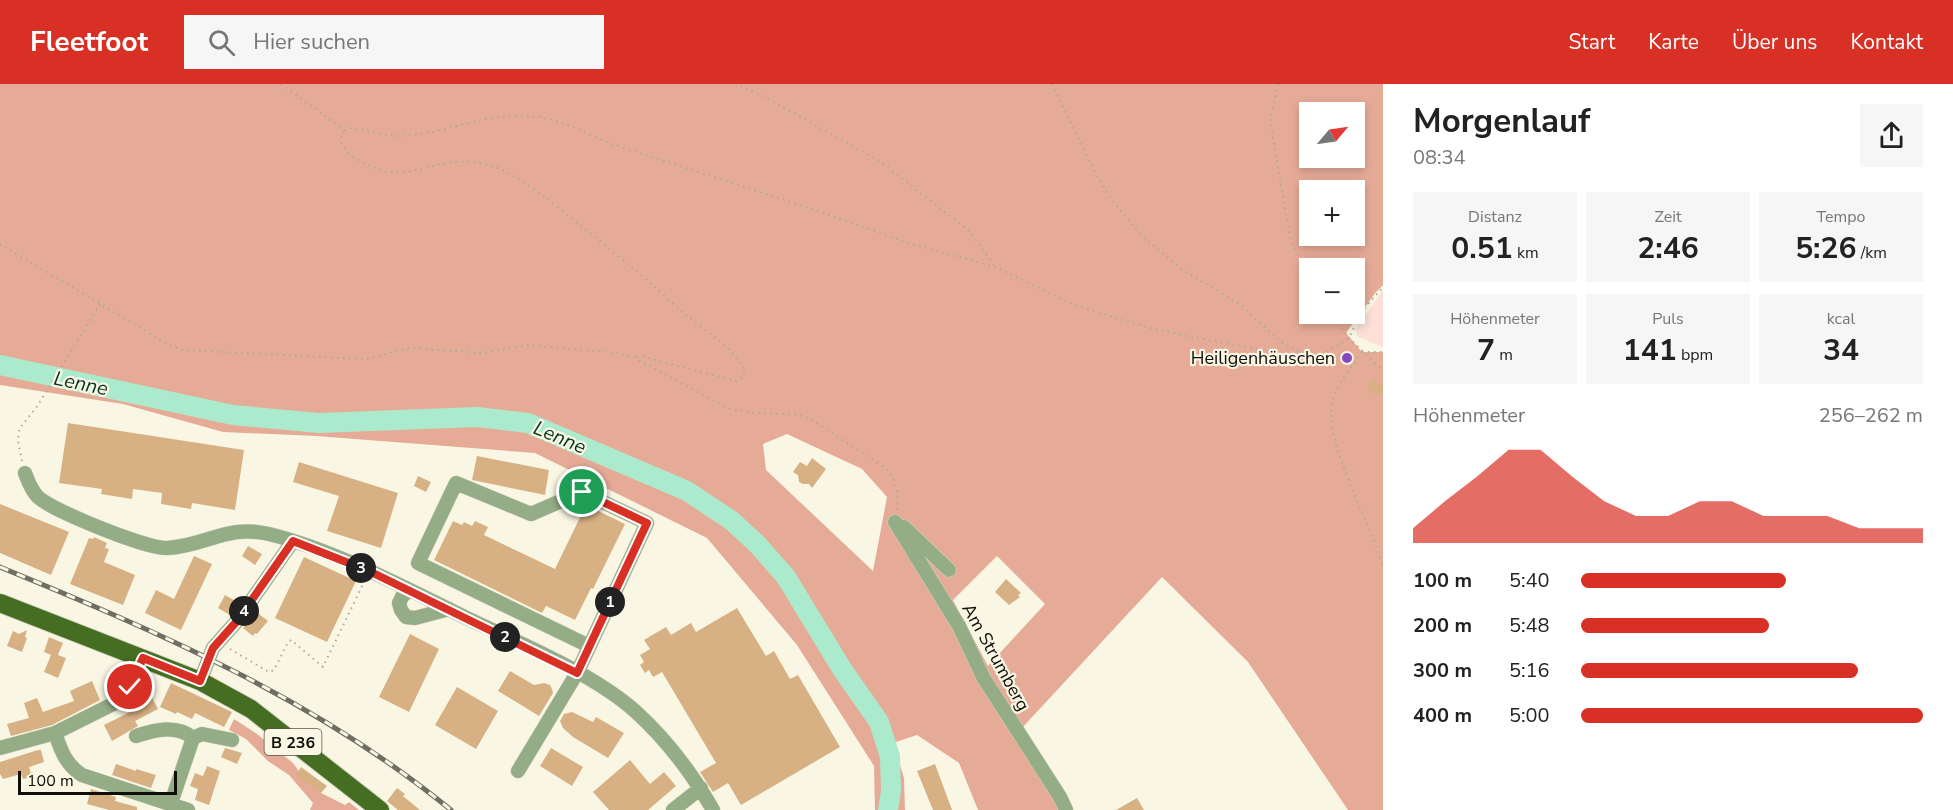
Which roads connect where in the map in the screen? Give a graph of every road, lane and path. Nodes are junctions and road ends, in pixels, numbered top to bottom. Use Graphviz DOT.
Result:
graph roads {
  1 [pos="281,84"];
  2 [pos="735,84"];
  3 [pos="1052,84"];
  4 [pos="1278,84"];
  5 [pos="345,130"];
  6 [pos="0,244"];
  7 [pos="1299,258"];
  8 [pos="995,267"];
  9 [pos="1383,287"];
  10 [pos="100,304"];
  11 [pos="1338,324"];
  12 [pos="1349,338"];
  13 [pos="1362,352"];
  14 [pos="1383,352"];
  15 [pos="1306,355"];
  16 [pos="633,357"];
  17 [pos="1383,371"];
  18 [pos="25,473"];
  19 [pos="895,522"];
  20 [pos="293,541"];
  21 [pos="1383,567"];
  22 [pos="950,570"];
  23 [pos="369,571"];
  24 [pos="410,591"];
  25 [pos="0,603"];
  26 [pos="448,609"];
  27 [pos="220,642"];
  28 [pos="589,646"];
  29 [pos="143,658"];
  30 [pos="577,673"];
  31 [pos="200,681"];
  32 [pos="54,732"];
  33 [pos="136,736"];
  34 [pos="193,738"];
  35 [pos="232,741"];
  36 [pos="0,748"];
  37 [pos="518,771"];
  38 [pos="701,788"];
  39 [pos="172,806"];
  40 [pos="188,810"];
  41 [pos="380,810"];
  42 [pos="673,810"];
  43 [pos="713,810"];
  44 [pos="1066,810"];
  1 -- 5 [label="path"];
  2 -- 8 [label="path"];
  3 -- 15 [label="path"];
  4 -- 7 [label="path"];
  5 -- 8 [label="path"];
  5 -- 16 [label="path"];
  6 -- 10 [label="path"];
  8 -- 15 [label="path"];
  9 -- 12 [label="path"];
  10 -- 16 [label="path"];
  10 -- 18 [label="path"];
  11 -- 12 [label="path"];
  12 -- 13 [label="path"];
  12 -- 15 [label="path"];
  13 -- 14 [label="path"];
  13 -- 17 [label="path"];
  13 -- 21 [label="path"];
  16 -- 19 [label="path"];
  18 -- 20 [label="street"];
  19 -- 22 [label="street"];
  19 -- 44 [label="street, Am Strumberg"];
  20 -- 23 [label="street"];
  20 -- 27 [label="street"];
  23 -- 24 [label="street"];
  23 -- 27 [label="path"];
  24 -- 26 [label="street"];
  24 -- 26 [label="street"];
  25 -- 29 [label="main road, B 236"];
  26 -- 30 [label="street"];
  27 -- 31 [label="street"];
  28 -- 28 [label="street"];
  28 -- 30 [label="street"];
  29 -- 31 [label="main road, B 236"];
  29 -- 32 [label="street"];
  30 -- 37 [label="street"];
  30 -- 38 [label="street"];
  31 -- 41 [label="main road, B 236"];
  32 -- 36 [label="street"];
  32 -- 39 [label="street"];
  33 -- 34 [label="street"];
  34 -- 35 [label="street"];
  34 -- 39 [label="street"];
  38 -- 42 [label="street"];
  38 -- 43 [label="street"];
  39 -- 40 [label="street"];
}
